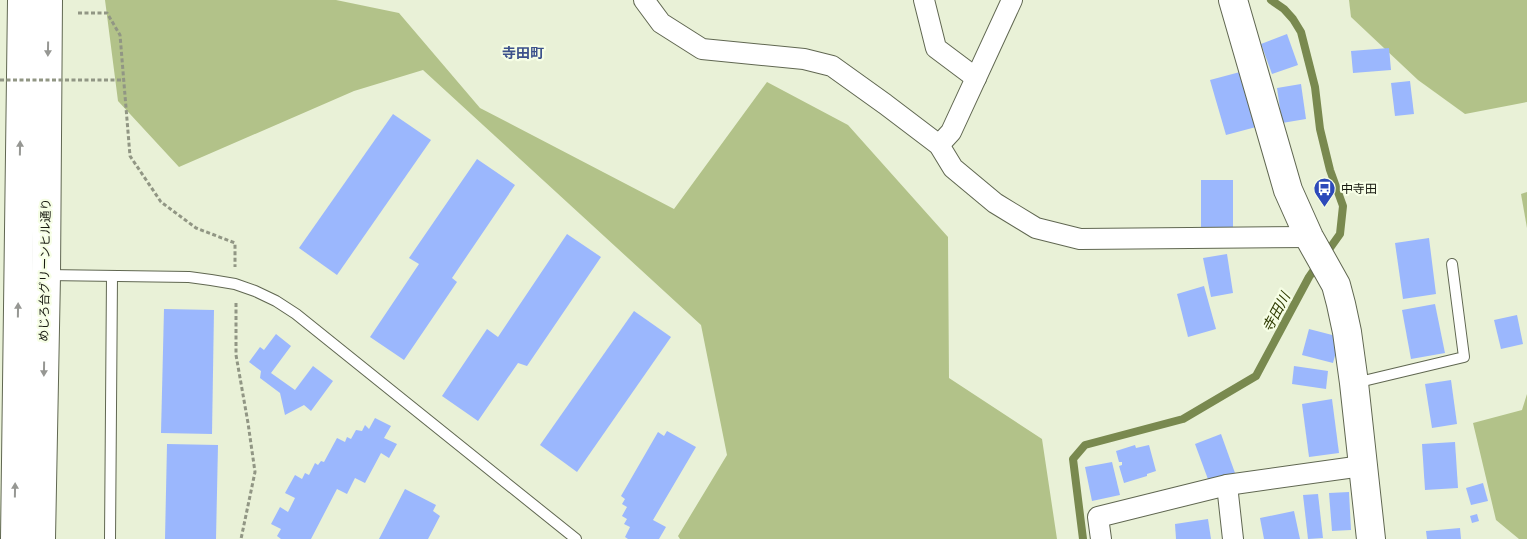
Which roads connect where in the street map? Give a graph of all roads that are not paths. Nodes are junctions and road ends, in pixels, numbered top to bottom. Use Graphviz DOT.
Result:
graph roads {
  1 [pos="22,0"];
  2 [pos="48,0"];
  3 [pos="644,0"];
  4 [pos="924,0"];
  5 [pos="1012,0"];
  6 [pos="1233,0"];
  7 [pos="976,78"];
  8 [pos="939,145"];
  9 [pos="1319,253"];
  10 [pos="1452,264"];
  11 [pos="9,274"];
  12 [pos="46,275"];
  13 [pos="112,276"];
  14 [pos="1354,384"];
  15 [pos="1362,466"];
  16 [pos="1227,485"];
  17 [pos="15,539"];
  18 [pos="41,539"];
  19 [pos="110,539"];
  20 [pos="576,539"];
  21 [pos="1101,539"];
  22 [pos="1234,539"];
  23 [pos="1371,539"];
  11 -- 1 [label="street, one-way"];
  2 -- 12 [label="street, めじろ台グリーンヒル通り, one-way"];
  3 -- 8 [label="street"];
  4 -- 7 [label="street"];
  5 -- 7 [label="street"];
  6 -- 9 [label="street"];
  7 -- 8 [label="street"];
  8 -- 9 [label="street"];
  9 -- 14 [label="street"];
  10 -- 14 [label="lane"];
  11 -- 12 [label="street"];
  17 -- 11 [label="street, one-way"];
  12 -- 13 [label="lane"];
  12 -- 18 [label="street, めじろ台グリーンヒル通り, one-way"];
  13 -- 19 [label="lane"];
  13 -- 20 [label="lane"];
  14 -- 15 [label="street"];
  15 -- 16 [label="street"];
  15 -- 23 [label="street"];
  16 -- 21 [label="street"];
  16 -- 22 [label="street"];
}
